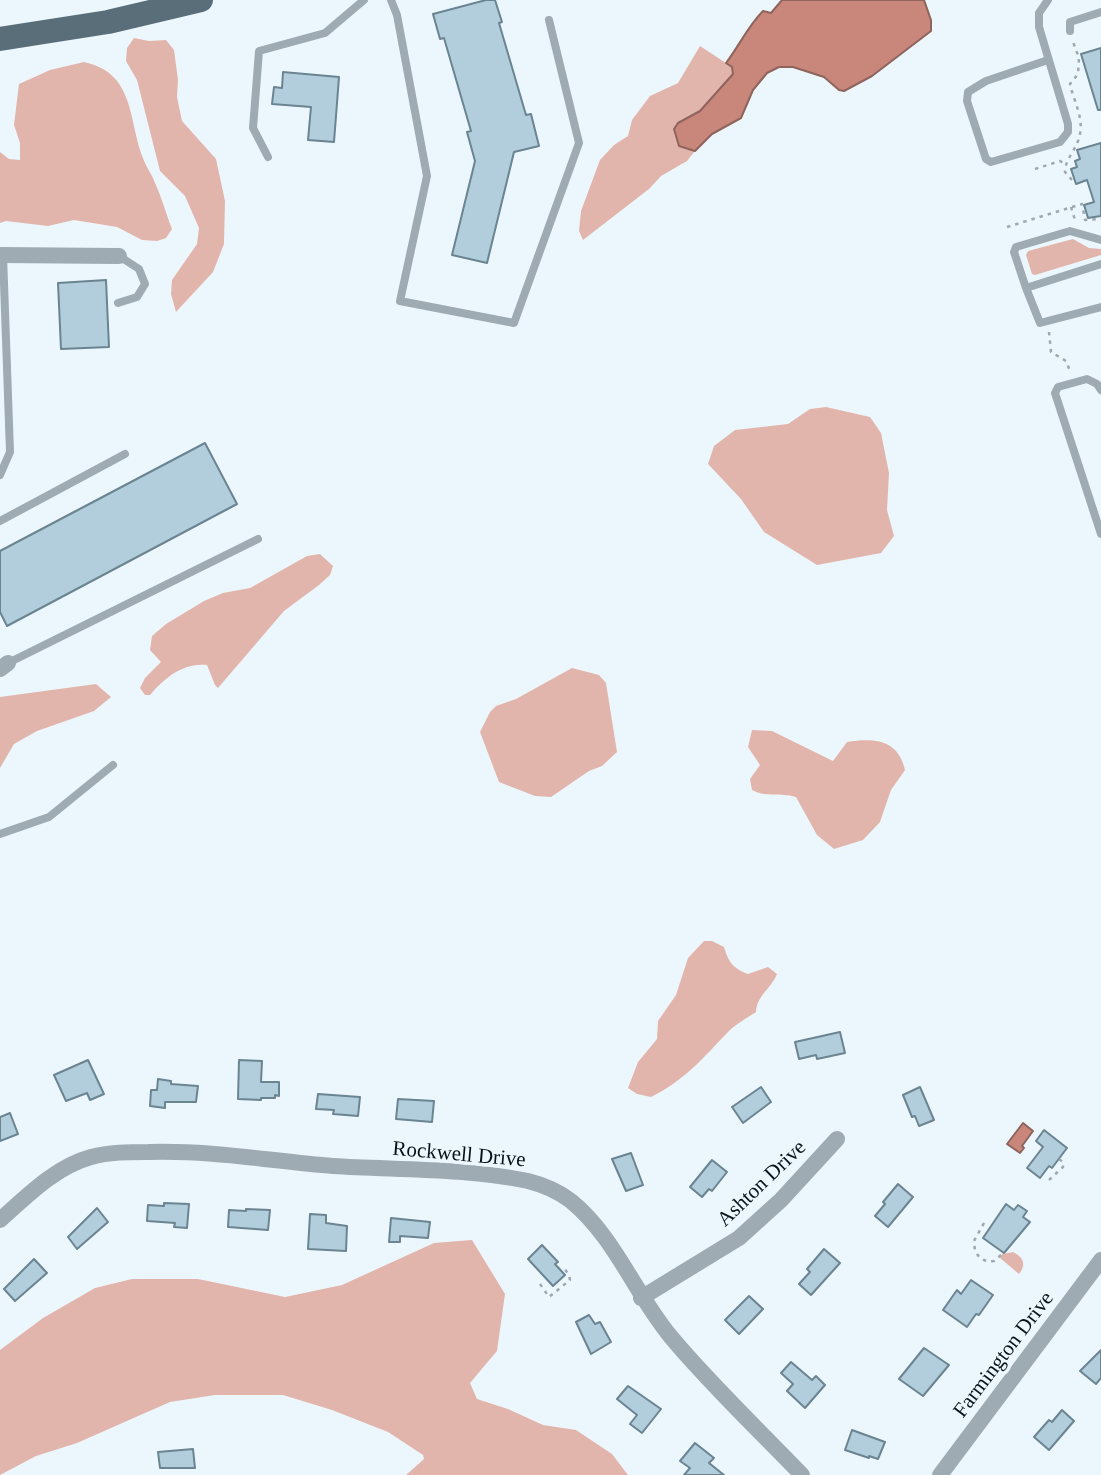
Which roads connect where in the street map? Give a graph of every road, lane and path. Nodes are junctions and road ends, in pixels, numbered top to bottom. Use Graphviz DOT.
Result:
graph roads {
  1 [pos="201,0"];
  2 [pos="364,0"];
  3 [pos="391,0"];
  4 [pos="1048,0"];
  5 [pos="1101,12"];
  6 [pos="549,20"];
  7 [pos="1070,31"];
  8 [pos="0,39"];
  9 [pos="1048,60"];
  10 [pos="268,158"];
  11 [pos="1065,164"];
  12 [pos="1035,169"];
  13 [pos="1101,219"];
  14 [pos="1007,227"];
  15 [pos="1101,240"];
  16 [pos="2,255"];
  17 [pos="119,256"];
  18 [pos="1101,264"];
  19 [pos="1026,288"];
  20 [pos="118,303"];
  21 [pos="1101,307"];
  22 [pos="1048,322"];
  23 [pos="1074,383"];
  24 [pos="1101,390"];
  25 [pos="125,454"];
  26 [pos="0,475"];
  27 [pos="0,521"];
  28 [pos="1101,534"];
  29 [pos="258,539"];
  30 [pos="4,666"];
  31 [pos="113,765"];
  32 [pos="0,834"];
  33 [pos="837,1139"];
  34 [pos="1059,1159"];
  35 [pos="1049,1180"];
  36 [pos="0,1220"];
  37 [pos="984,1223"];
  38 [pos="1001,1255"];
  39 [pos="1101,1260"];
  40 [pos="564,1268"];
  41 [pos="540,1284"];
  42 [pos="641,1297"];
  43 [pos="802,1475"];
  44 [pos="940,1475"];
  1 -- 8 [label="main road"];
  2 -- 10 [label="lane"];
  3 -- 6 [label="lane"];
  4 -- 9 [label="lane"];
  5 -- 7 [label="lane"];
  9 -- 9 [label="lane"];
  11 -- 12 [label="path"];
  13 -- 14 [label="path"];
  15 -- 19 [label="lane"];
  16 -- 17 [label="street"];
  16 -- 26 [label="lane"];
  17 -- 20 [label="lane"];
  18 -- 19 [label="lane"];
  19 -- 22 [label="lane"];
  21 -- 22 [label="lane"];
  22 -- 23 [label="path"];
  23 -- 24 [label="lane"];
  23 -- 28 [label="lane"];
  25 -- 27 [label="lane"];
  29 -- 30 [label="lane"];
  31 -- 32 [label="lane"];
  33 -- 42 [label="street, Ashton Drive"];
  34 -- 35 [label="path"];
  36 -- 42 [label="street, Rockwell Drive"];
  37 -- 38 [label="path"];
  39 -- 44 [label="street, Farmington Drive"];
  40 -- 41 [label="path"];
  42 -- 43 [label="street, Rockwell Drive"];
}
